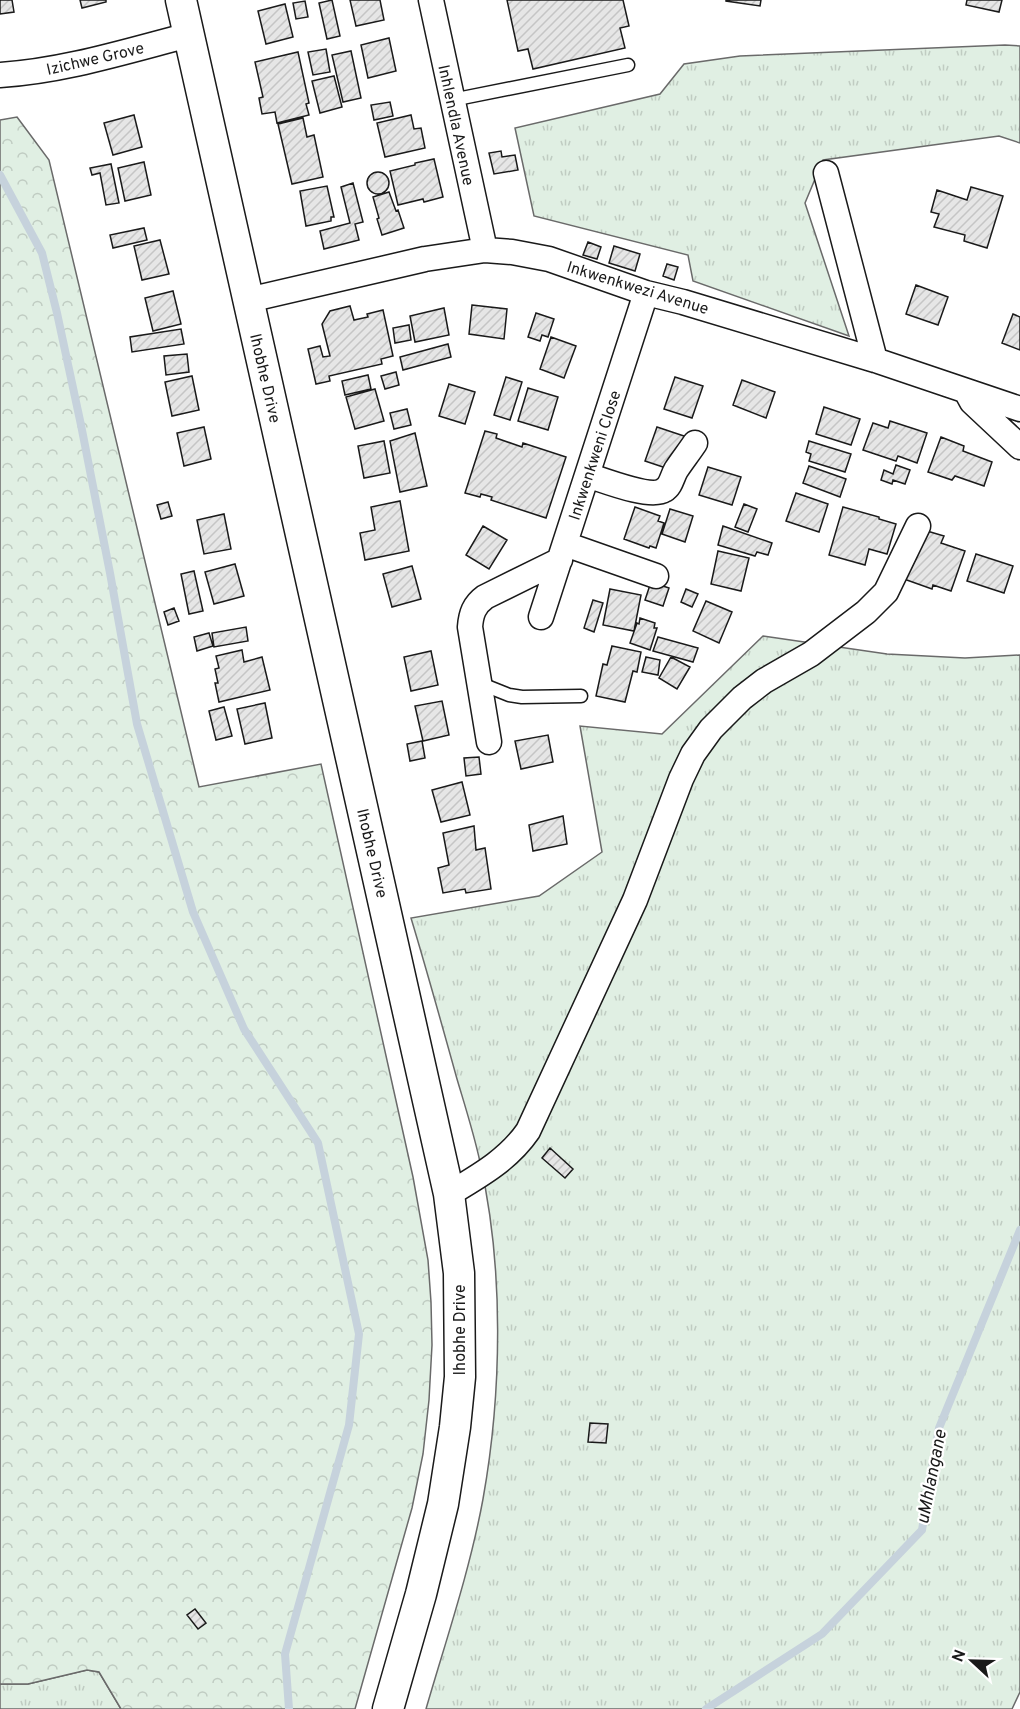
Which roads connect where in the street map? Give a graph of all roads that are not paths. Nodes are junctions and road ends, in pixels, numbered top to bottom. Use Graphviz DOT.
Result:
graph roads {
  1 [pos="181,0"];
  2 [pos="431,0"];
  3 [pos="189,35"];
  4 [pos="628,65"];
  5 [pos="0,75"];
  6 [pos="452,100"];
  7 [pos="826,173"];
  8 [pos="484,250"];
  9 [pos="646,292"];
  10 [pos="248,300"];
  11 [pos="875,360"];
  12 [pos="966,391"];
  13 [pos="1020,408"];
  14 [pos="695,443"];
  15 [pos="1020,447"];
  16 [pos="587,475"];
  17 [pos="918,526"];
  18 [pos="563,552"];
  19 [pos="656,576"];
  20 [pos="541,617"];
  21 [pos="479,683"];
  22 [pos="582,696"];
  23 [pos="489,742"];
  24 [pos="449,1194"];
  25 [pos="388,1709"];
  1 -- 3 [label="street, Ihobhe Drive"];
  2 -- 6 [label="street, Inhlendla Avenue"];
  3 -- 5 [label="street, Izichwe Grove"];
  3 -- 10 [label="street, Ihobhe Drive"];
  4 -- 6 [label="lane"];
  6 -- 8 [label="street, Inhlendla Avenue"];
  7 -- 11 [label="street"];
  8 -- 9 [label="street, Inkwenkwezi Avenue"];
  8 -- 10 [label="street, Inkwenkwezi Avenue"];
  9 -- 11 [label="street, Inkwenkwezi Avenue"];
  9 -- 16 [label="street, Inkwenkweni Close"];
  10 -- 24 [label="street, Ihobhe Drive"];
  11 -- 12 [label="street, Inkwenkwezi Avenue"];
  12 -- 13 [label="street, Inkwenkwezi Avenue"];
  12 -- 15 [label="street"];
  14 -- 16 [label="street"];
  16 -- 18 [label="street, Inkwenkweni Close"];
  17 -- 24 [label="street"];
  18 -- 19 [label="street"];
  18 -- 20 [label="street, Inkwenkweni Close"];
  18 -- 21 [label="street"];
  21 -- 22 [label="lane"];
  21 -- 23 [label="street"];
  24 -- 25 [label="street, Ihobhe Drive"];
}
